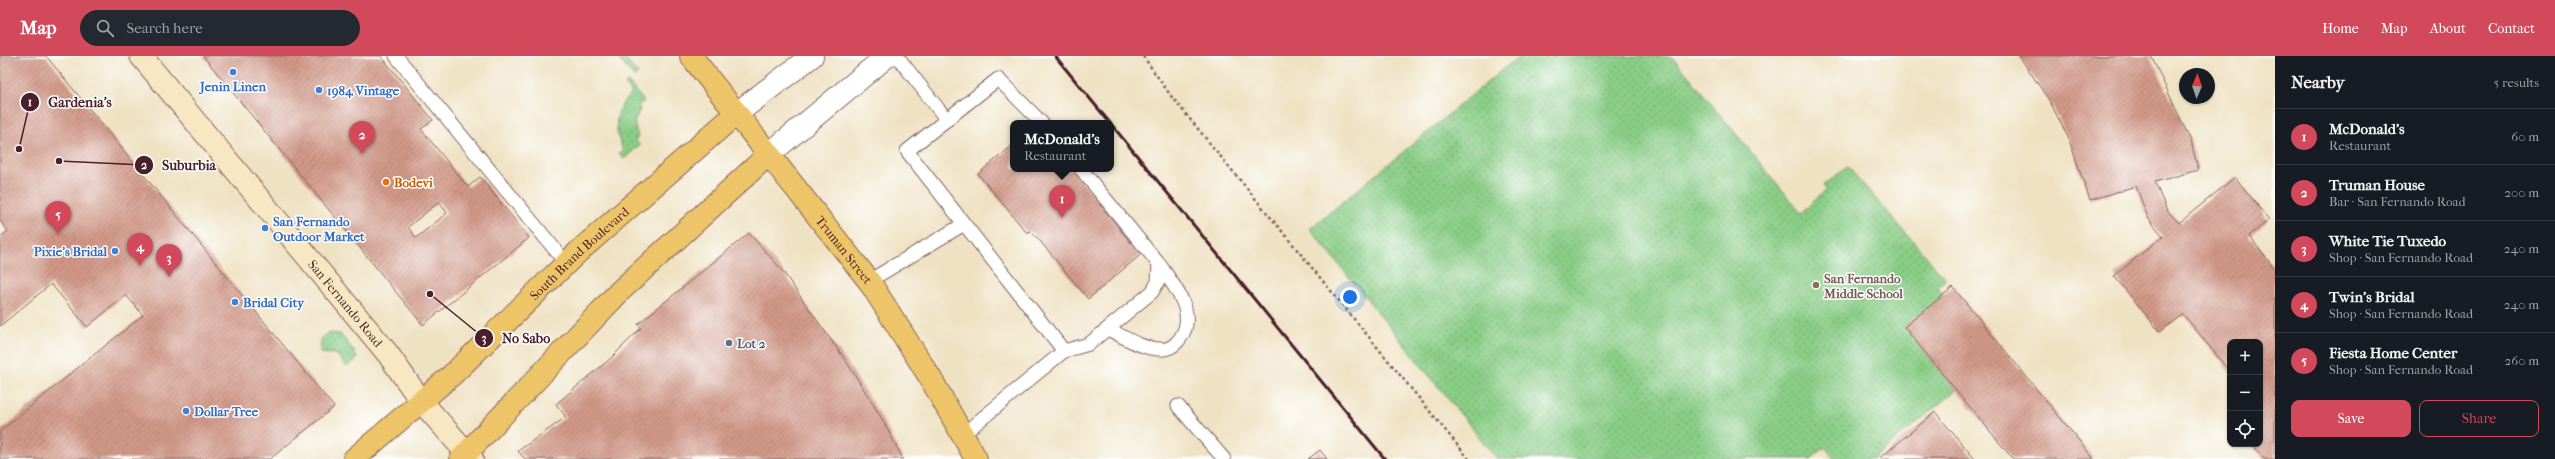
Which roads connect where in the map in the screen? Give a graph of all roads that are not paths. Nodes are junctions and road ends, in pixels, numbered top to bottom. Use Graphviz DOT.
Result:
graph roads {
  1 [pos="141,56"];
  2 [pos="396,56"];
  3 [pos="691,56"];
  4 [pos="812,56"];
  5 [pos="888,56"];
  6 [pos="897,56"];
  7 [pos="737,113"];
  8 [pos="947,120"];
  9 [pos="1039,120"];
  10 [pos="768,156"];
  11 [pos="1083,172"];
  12 [pos="964,224"];
  13 [pos="566,263"];
  14 [pos="1159,264"];
  15 [pos="869,281"];
  16 [pos="1108,329"];
  17 [pos="1064,351"];
  18 [pos="422,400"];
  19 [pos="1178,406"];
  20 [pos="962,435"];
  21 [pos="466,457"];
  22 [pos="354,459"];
  23 [pos="976,459"];
  24 [pos="1224,459"];
  1 -- 18 [label="main road, San Fernando Road"];
  2 -- 13 [label="lane"];
  3 -- 7 [label="main road, Truman Street"];
  4 -- 7 [label="street, South Brand Boulevard"];
  5 -- 10 [label="street"];
  6 -- 8 [label="lane"];
  7 -- 10 [label="main road, Truman Street"];
  7 -- 13 [label="main road, South Brand Boulevard"];
  8 -- 9 [label="lane"];
  8 -- 12 [label="lane"];
  10 -- 15 [label="main road, Truman Street"];
  10 -- 21 [label="main road"];
  11 -- 14 [label="lane"];
  12 -- 15 [label="lane"];
  12 -- 17 [label="lane"];
  13 -- 18 [label="main road, South Brand Boulevard"];
  14 -- 16 [label="lane"];
  14 -- 16 [label="lane"];
  15 -- 20 [label="main road, Truman Street"];
  16 -- 17 [label="lane"];
  17 -- 20 [label="lane"];
  18 -- 21 [label="main road, San Fernando Road"];
  18 -- 22 [label="main road, South Brand Boulevard"];
  19 -- 24 [label="lane"];
  20 -- 23 [label="main road, Truman Street"];
}
